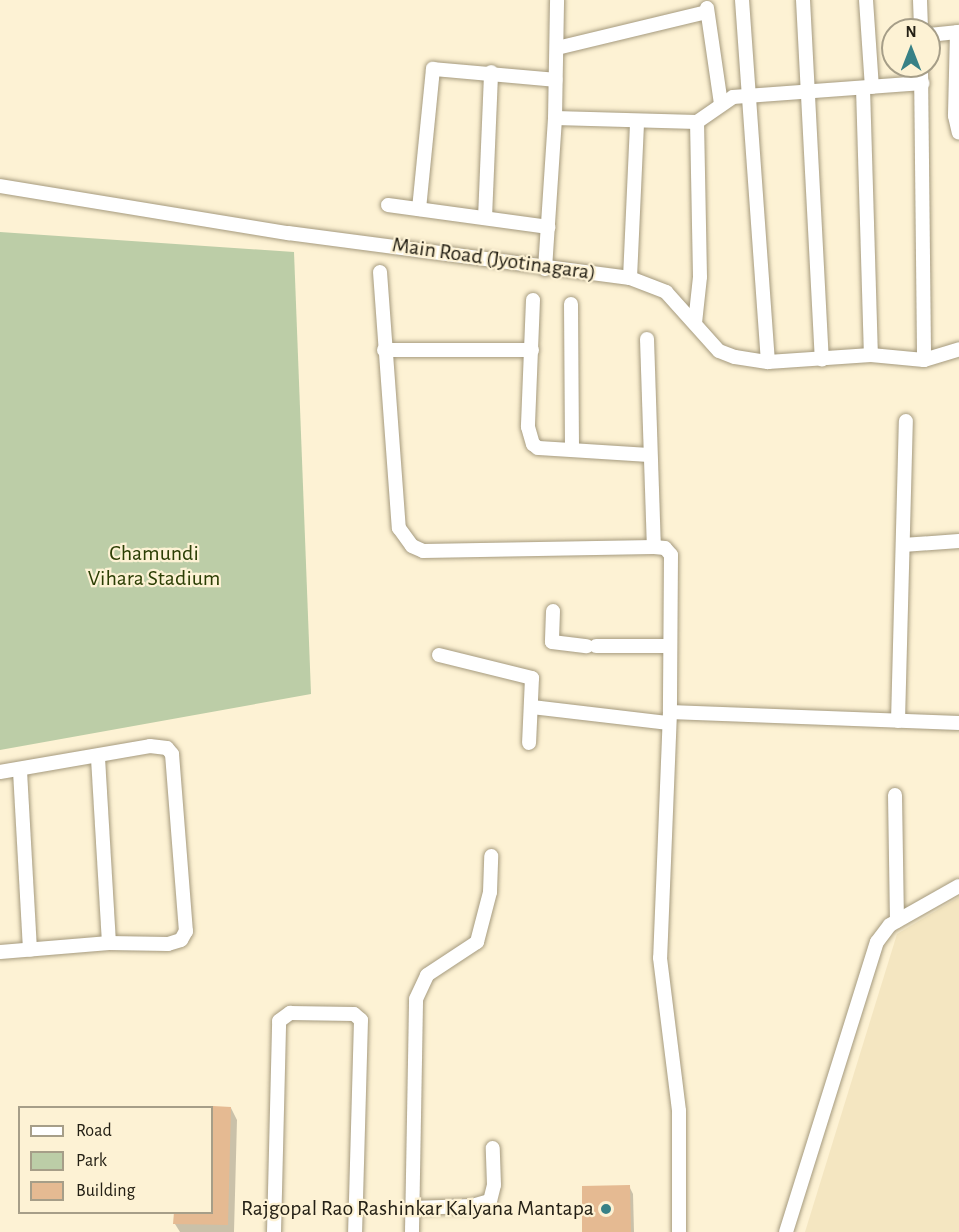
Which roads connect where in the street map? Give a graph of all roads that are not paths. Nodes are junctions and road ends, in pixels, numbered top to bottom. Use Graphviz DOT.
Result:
graph roads {
  1 [pos="557,0"];
  2 [pos="742,0"];
  3 [pos="803,0"];
  4 [pos="866,0"];
  5 [pos="920,0"];
  6 [pos="921,18"];
  7 [pos="958,32"];
  8 [pos="941,34"];
  9 [pos="557,48"];
  10 [pos="491,72"];
  11 [pos="922,78"];
  12 [pos="556,80"];
  13 [pos="922,83"];
  14 [pos="868,87"];
  15 [pos="811,91"];
  16 [pos="751,95"];
  17 [pos="722,104"];
  18 [pos="555,118"];
  19 [pos="637,122"];
  20 [pos="697,122"];
  21 [pos="959,133"];
  22 [pos="0,186"];
  23 [pos="388,205"];
  24 [pos="419,209"];
  25 [pos="485,218"];
  26 [pos="548,227"];
  27 [pos="545,269"];
  28 [pos="380,272"];
  29 [pos="630,278"];
  30 [pos="533,300"];
  31 [pos="571,303"];
  32 [pos="695,323"];
  33 [pos="647,339"];
  34 [pos="959,349"];
  35 [pos="384,350"];
  36 [pos="532,350"];
  37 [pos="871,355"];
  38 [pos="822,359"];
  39 [pos="924,360"];
  40 [pos="768,362"];
  41 [pos="906,421"];
  42 [pos="572,449"];
  43 [pos="650,455"];
  44 [pos="959,541"];
  45 [pos="903,545"];
  46 [pos="654,547"];
  47 [pos="553,611"];
  48 [pos="670,646"];
  49 [pos="439,655"];
  50 [pos="532,707"];
  51 [pos="670,717"];
  52 [pos="898,721"];
  53 [pos="959,723"];
  54 [pos="529,744"];
  55 [pos="98,758"];
  56 [pos="20,771"];
  57 [pos="0,772"];
  58 [pos="895,795"];
  59 [pos="491,856"];
  60 [pos="959,886"];
  61 [pos="897,921"];
  62 [pos="109,943"];
  63 [pos="30,950"];
  64 [pos="0,952"];
  65 [pos="493,1148"];
  66 [pos="412,1208"];
  67 [pos="274,1232"];
  68 [pos="355,1232"];
  69 [pos="412,1232"];
  70 [pos="680,1232"];
  71 [pos="786,1232"];
  1 -- 9 [label="street"];
  2 -- 16 [label="street"];
  3 -- 15 [label="street"];
  4 -- 14 [label="street"];
  5 -- 6 [label="street"];
  7 -- 8 [label="street"];
  7 -- 21 [label="street"];
  9 -- 12 [label="street"];
  9 -- 17 [label="street"];
  10 -- 12 [label="street"];
  10 -- 24 [label="street"];
  10 -- 25 [label="street"];
  11 -- 13 [label="street"];
  12 -- 18 [label="street"];
  13 -- 14 [label="street"];
  13 -- 39 [label="street"];
  14 -- 15 [label="street"];
  14 -- 37 [label="street"];
  15 -- 16 [label="street"];
  15 -- 38 [label="street"];
  16 -- 17 [label="street"];
  16 -- 40 [label="street"];
  17 -- 20 [label="street"];
  18 -- 19 [label="street"];
  18 -- 26 [label="street"];
  19 -- 20 [label="street"];
  19 -- 29 [label="street"];
  20 -- 32 [label="street"];
  22 -- 27 [label="street, Main Road (Jyotinagara)"];
  23 -- 24 [label="street"];
  24 -- 25 [label="street"];
  25 -- 26 [label="street"];
  26 -- 27 [label="street"];
  27 -- 29 [label="street, Main Road (Jyotinagara)"];
  28 -- 35 [label="street"];
  29 -- 32 [label="street, Main Road (Jyotinagara)"];
  30 -- 36 [label="street"];
  31 -- 42 [label="street"];
  32 -- 40 [label="street, Main Road (Jyotinagara)"];
  33 -- 43 [label="street"];
  34 -- 39 [label="street, Main Road (Jyotinagara)"];
  35 -- 36 [label="street"];
  35 -- 46 [label="street"];
  36 -- 42 [label="street"];
  37 -- 38 [label="street, Main Road (Jyotinagara)"];
  37 -- 39 [label="street, Main Road (Jyotinagara)"];
  38 -- 40 [label="street, Main Road (Jyotinagara)"];
  41 -- 45 [label="street"];
  42 -- 43 [label="street"];
  43 -- 46 [label="street"];
  44 -- 45 [label="street"];
  45 -- 52 [label="street"];
  46 -- 48 [label="street"];
  47 -- 48 [label="street"];
  48 -- 51 [label="street"];
  49 -- 50 [label="street"];
  50 -- 51 [label="street"];
  50 -- 54 [label="street"];
  51 -- 52 [label="street"];
  51 -- 70 [label="street"];
  52 -- 53 [label="street"];
  55 -- 56 [label="street"];
  55 -- 62 [label="street"];
  55 -- 62 [label="street"];
  56 -- 57 [label="street"];
  56 -- 63 [label="street"];
  58 -- 61 [label="street"];
  59 -- 66 [label="street"];
  60 -- 61 [label="street"];
  61 -- 71 [label="street"];
  62 -- 63 [label="street"];
  63 -- 64 [label="street"];
  65 -- 66 [label="street"];
  66 -- 69 [label="street"];
  67 -- 68 [label="street"];
}
